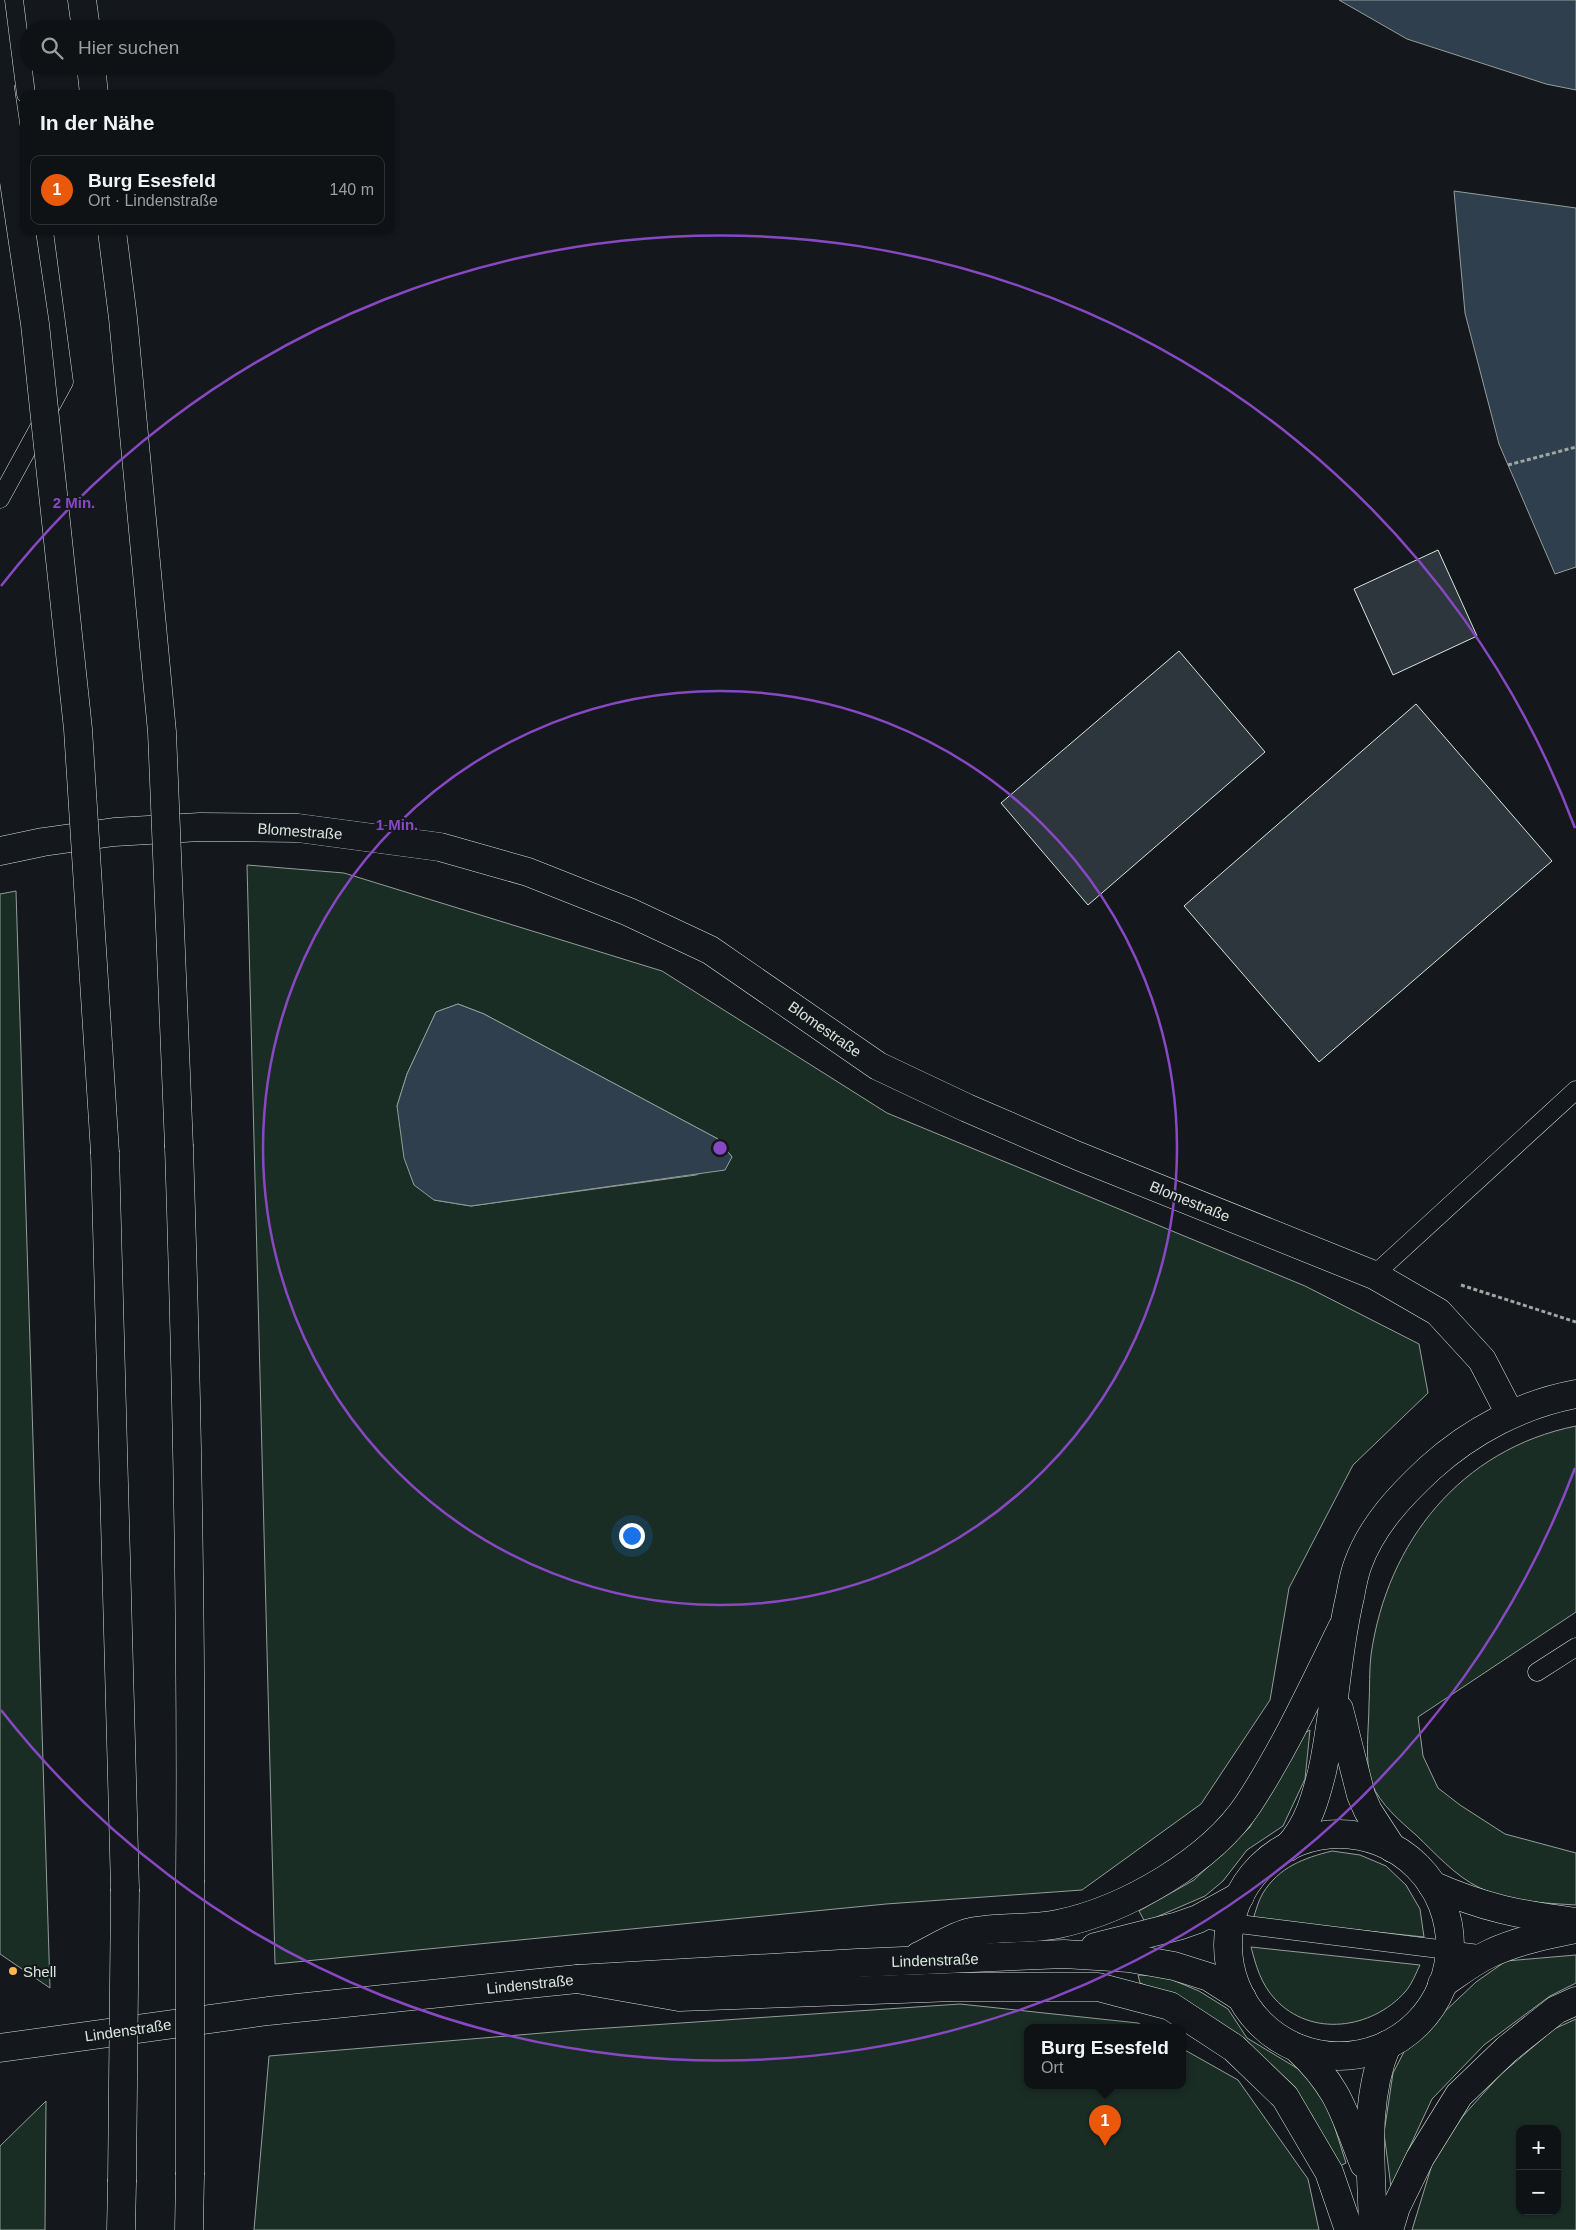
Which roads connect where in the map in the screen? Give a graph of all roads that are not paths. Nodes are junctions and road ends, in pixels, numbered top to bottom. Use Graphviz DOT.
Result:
graph roads {
  1 [pos="14,0"];
  2 [pos="82,0"];
  3 [pos="85,20"];
  4 [pos="20,47"];
  5 [pos="24,75"];
  6 [pos="92,75"];
  7 [pos="0,87"];
  8 [pos="25,90"];
  9 [pos="94,90"];
  10 [pos="20,219"];
  11 [pos="22,235"];
  12 [pos="45,235"];
  13 [pos="113,235"];
  14 [pos="0,499"];
  15 [pos="0,851"];
  16 [pos="1576,1090"];
  17 [pos="1374,1275"];
  18 [pos="1576,1394"];
  19 [pos="1510,1414"];
  20 [pos="1342,1628"];
  21 [pos="1576,1647"];
  22 [pos="1537,1672"];
  23 [pos="1335,1695"];
  24 [pos="1288,1847"];
  25 [pos="1392,1848"];
  26 [pos="1432,1885"];
  27 [pos="1240,1896"];
  28 [pos="1198,1919"];
  29 [pos="1576,1922"];
  30 [pos="1230,1923"];
  31 [pos="1576,1929"];
  32 [pos="1450,1950"];
  33 [pos="1064,1954"];
  34 [pos="1487,1955"];
  35 [pos="908,1961"];
  36 [pos="577,1980"];
  37 [pos="1442,1984"];
  38 [pos="1242,1998"];
  39 [pos="1576,2001"];
  40 [pos="1387,2045"];
  41 [pos="0,2048"];
  42 [pos="1298,2048"];
  43 [pos="1370,2179"];
  44 [pos="121,2230"];
  45 [pos="189,2230"];
  46 [pos="1349,2230"];
  47 [pos="1373,2230"];
  48 [pos="1389,2230"];
  1 -- 4 [label="lane"];
  2 -- 3 [label="main road"];
  5 -- 8 [label="lane"];
  6 -- 9 [label="main road"];
  7 -- 10 [label="main road, bridge"];
  11 -- 44 [label="main road, bridge"];
  12 -- 14 [label="lane"];
  13 -- 45 [label="main road, bridge"];
  15 -- 17 [label="main road, Blomestraße"];
  16 -- 17 [label="lane"];
  17 -- 19 [label="main road, Blomestraße"];
  18 -- 19 [label="main road"];
  19 -- 20 [label="main road"];
  20 -- 23 [label="main road"];
  20 -- 35 [label="main road"];
  21 -- 22 [label="lane"];
  23 -- 24 [label="main road"];
  23 -- 25 [label="main road"];
  24 -- 25 [label="main road"];
  24 -- 27 [label="main road"];
  25 -- 26 [label="main road"];
  26 -- 29 [label="main road"];
  26 -- 32 [label="main road"];
  27 -- 28 [label="main road, Lindenstraße"];
  27 -- 30 [label="main road"];
  28 -- 30 [label="lane"];
  28 -- 33 [label="main road, Lindenstraße"];
  30 -- 32 [label="lane"];
  30 -- 38 [label="main road"];
  31 -- 34 [label="main road"];
  32 -- 34 [label="lane"];
  32 -- 37 [label="main road"];
  33 -- 35 [label="main road, Lindenstraße"];
  33 -- 38 [label="main road, Lindenstraße"];
  34 -- 37 [label="main road"];
  35 -- 36 [label="main road, Lindenstraße"];
  36 -- 41 [label="main road, Lindenstraße"];
  36 -- 46 [label="main road"];
  37 -- 40 [label="main road"];
  38 -- 42 [label="main road"];
  39 -- 48 [label="main road"];
  40 -- 42 [label="main road"];
  40 -- 43 [label="main road"];
  42 -- 43 [label="main road"];
  43 -- 47 [label="main road"];
}
